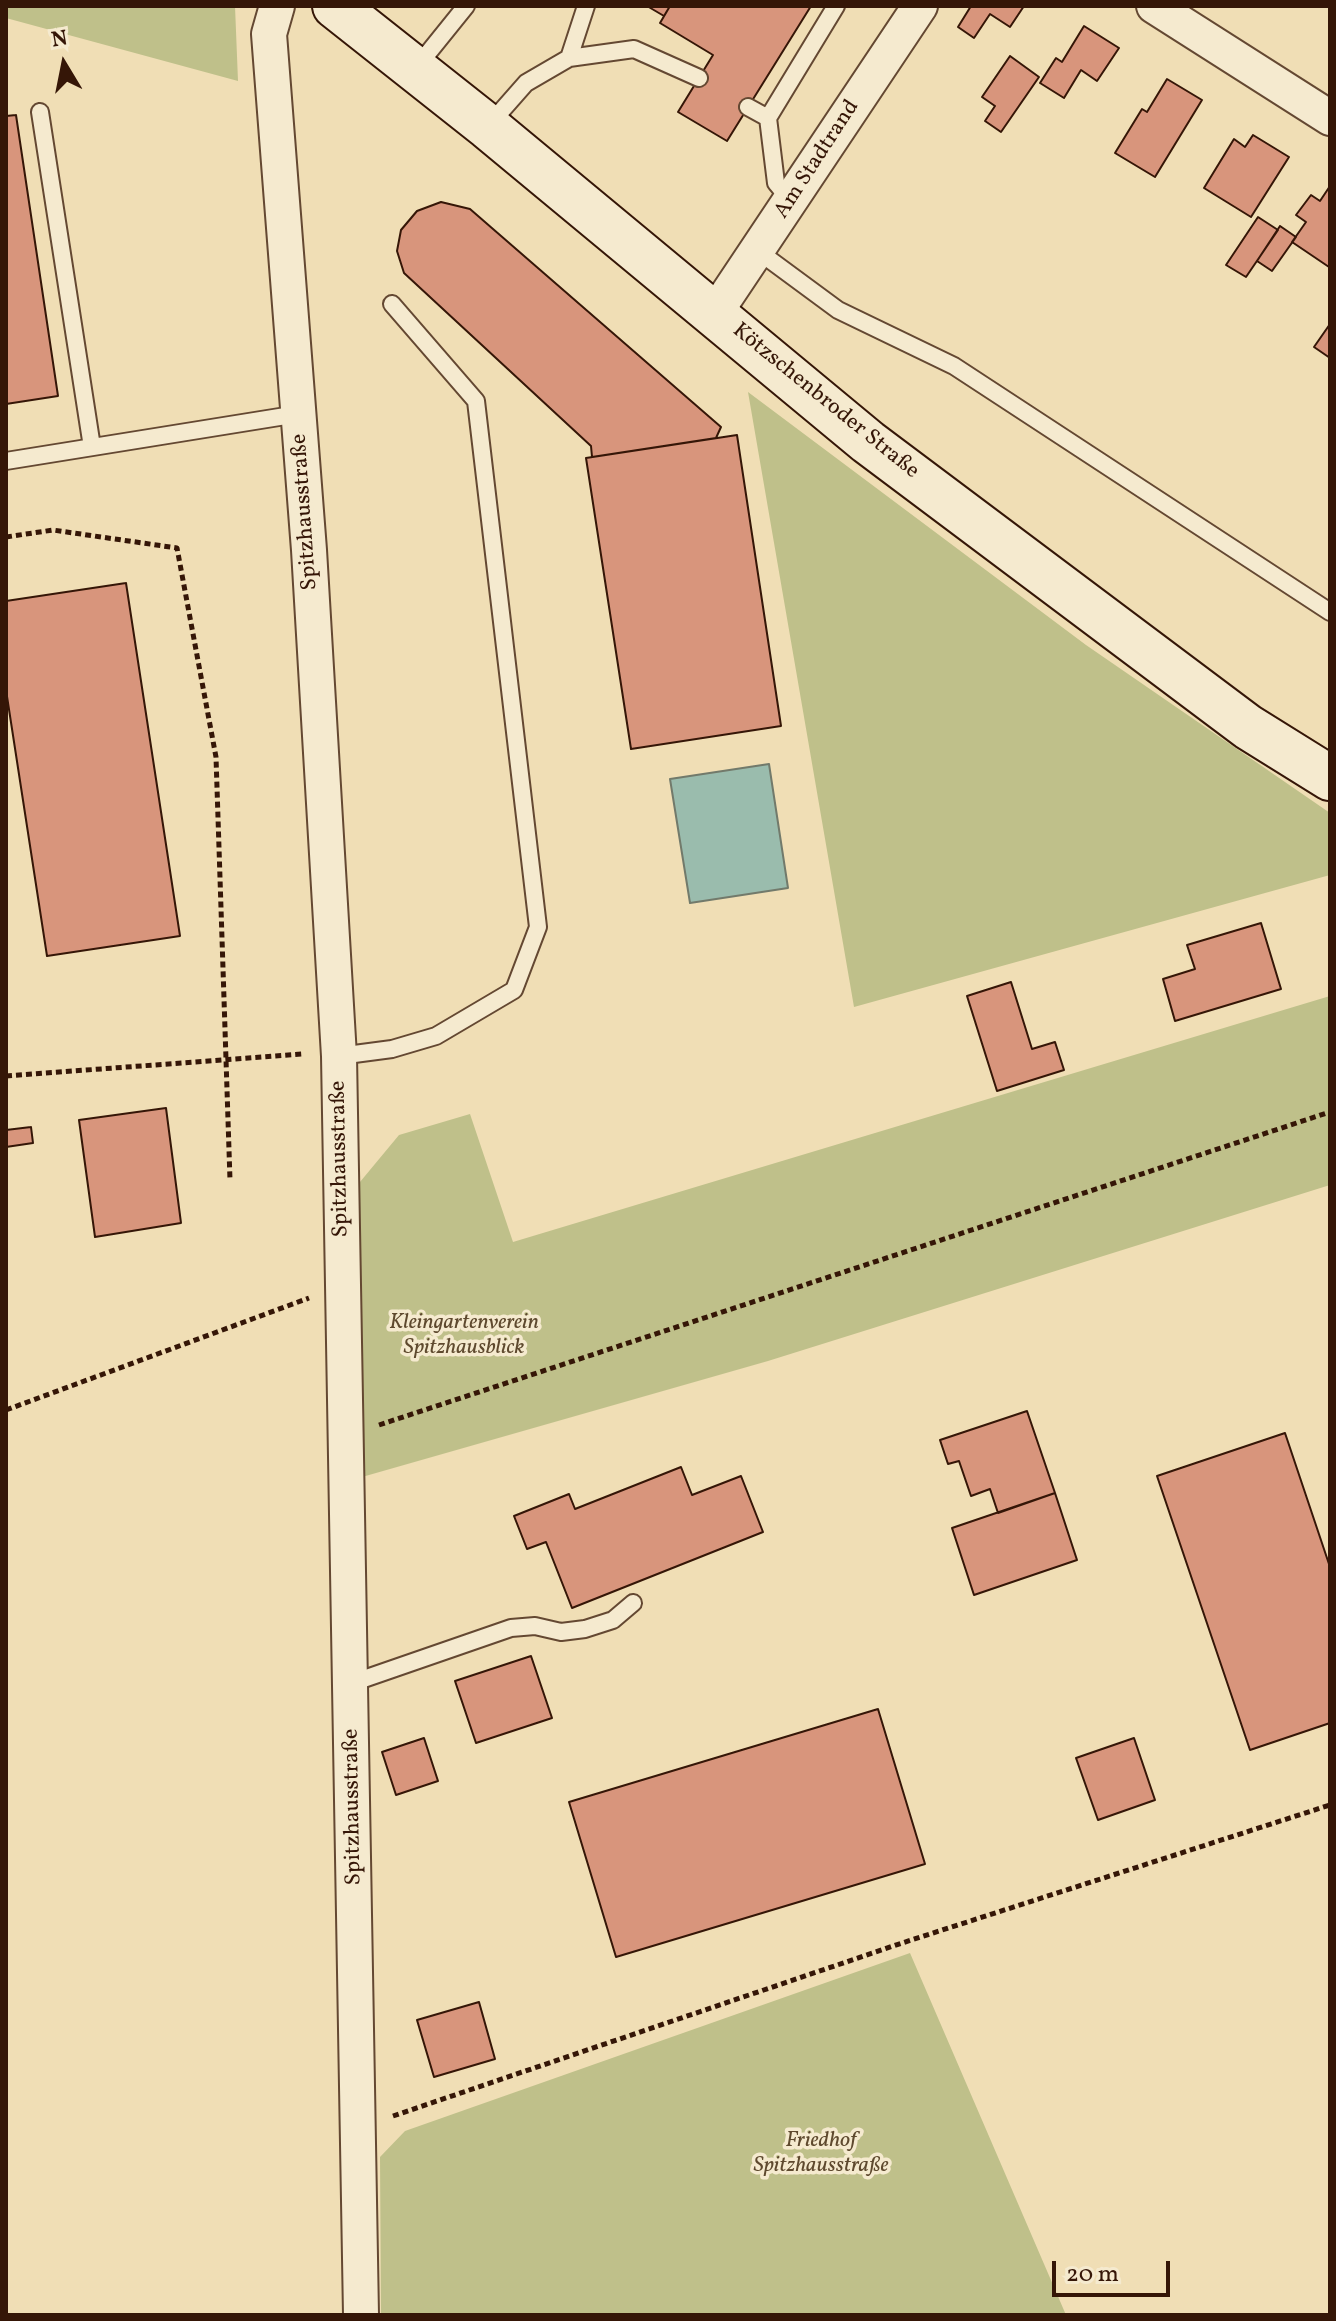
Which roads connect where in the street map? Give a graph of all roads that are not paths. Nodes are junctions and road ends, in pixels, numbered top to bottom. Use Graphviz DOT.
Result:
graph roads {
  1 [pos="277,6"];
  2 [pos="335,6"];
  3 [pos="466,6"];
  4 [pos="586,6"];
  5 [pos="836,6"];
  6 [pos="920,6"];
  7 [pos="1154,6"];
  8 [pos="569,58"];
  9 [pos="414,69"];
  10 [pos="699,78"];
  11 [pos="748,107"];
  12 [pos="40,112"];
  13 [pos="768,118"];
  14 [pos="1330,118"];
  15 [pos="488,127"];
  16 [pos="790,200"];
  17 [pos="758,251"];
  18 [pos="392,304"];
  19 [pos="715,313"];
  20 [pos="298,414"];
  21 [pos="92,447"];
  22 [pos="6,461"];
  23 [pos="1330,612"];
  24 [pos="1330,778"];
  25 [pos="339,1056"];
  26 [pos="633,1603"];
  27 [pos="352,1683"];
  28 [pos="361,2315"];
  1 -- 20 [label="street, Spitzhausstraße"];
  2 -- 9 [label="street, Kötzschenbroder Straße"];
  3 -- 9 [label="lane"];
  4 -- 8 [label="lane"];
  5 -- 13 [label="lane"];
  6 -- 16 [label="street, Am Stadtrand"];
  7 -- 14 [label="street"];
  8 -- 10 [label="lane"];
  8 -- 15 [label="lane"];
  9 -- 15 [label="street, Kötzschenbroder Straße"];
  11 -- 13 [label="lane"];
  12 -- 21 [label="lane"];
  13 -- 16 [label="lane"];
  15 -- 19 [label="street, Kötzschenbroder Straße"];
  16 -- 17 [label="street, Am Stadtrand"];
  17 -- 19 [label="street, Am Stadtrand"];
  17 -- 23 [label="lane"];
  18 -- 25 [label="lane"];
  19 -- 24 [label="street, Kötzschenbroder Straße"];
  20 -- 21 [label="lane"];
  20 -- 25 [label="street, Spitzhausstraße"];
  21 -- 22 [label="lane"];
  25 -- 27 [label="street, Spitzhausstraße"];
  26 -- 27 [label="lane"];
  27 -- 28 [label="street, Spitzhausstraße"];
}
